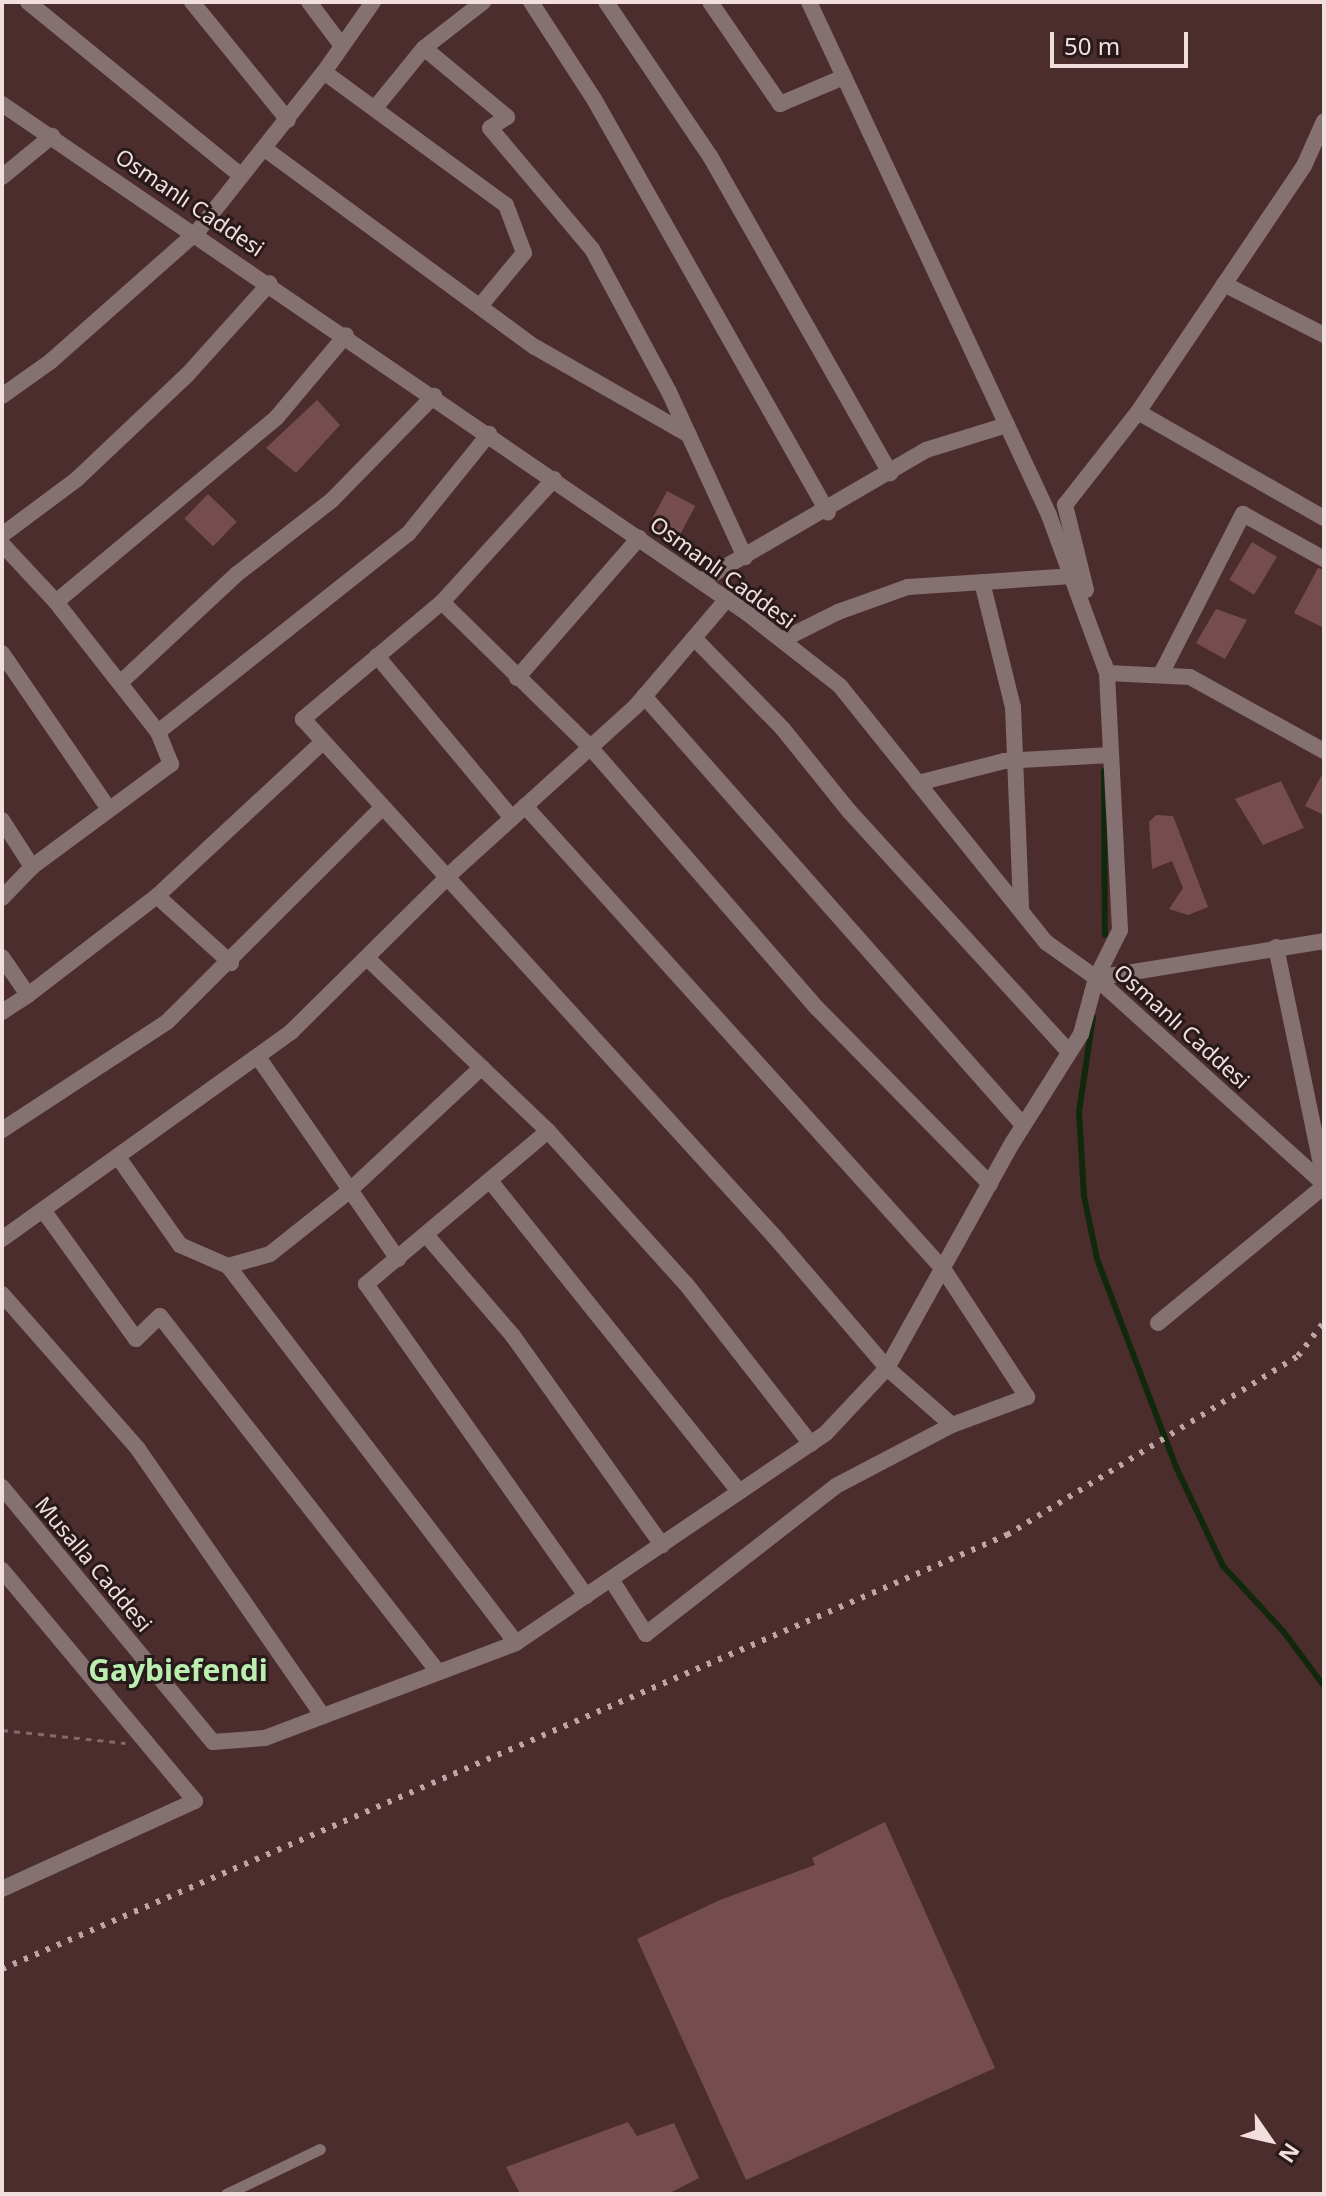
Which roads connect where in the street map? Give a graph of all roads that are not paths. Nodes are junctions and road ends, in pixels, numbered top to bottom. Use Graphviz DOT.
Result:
graph roads {
  1 [pos="28,2"];
  2 [pos="192,2"];
  3 [pos="309,2"];
  4 [pos="373,2"];
  5 [pos="483,2"];
  6 [pos="531,2"];
  7 [pos="606,2"];
  8 [pos="710,2"];
  9 [pos="809,2"];
  10 [pos="342,46"];
  11 [pos="424,48"];
  12 [pos="324,72"];
  13 [pos="844,77"];
  14 [pos="2,104"];
  15 [pos="375,108"];
  16 [pos="288,120"];
  17 [pos="1324,121"];
  18 [pos="52,136"];
  19 [pos="1320,142"];
  20 [pos="265,149"];
  21 [pos="241,176"];
  22 [pos="2,177"];
  23 [pos="197,232"];
  24 [pos="270,283"];
  25 [pos="1224,284"];
  26 [pos="480,306"];
  27 [pos="346,335"];
  28 [pos="1324,335"];
  29 [pos="2,396"];
  30 [pos="434,396"];
  31 [pos="1138,412"];
  32 [pos="1007,425"];
  33 [pos="489,434"];
  34 [pos="689,435"];
  35 [pos="890,473"];
  36 [pos="554,479"];
  37 [pos="828,512"];
  38 [pos="1324,518"];
  39 [pos="2,535"];
  40 [pos="639,538"];
  41 [pos="2,544"];
  42 [pos="745,557"];
  43 [pos="1324,559"];
  44 [pos="1072,576"];
  45 [pos="701,581"];
  46 [pos="982,582"];
  47 [pos="727,599"];
  48 [pos="56,602"];
  49 [pos="442,602"];
  50 [pos="694,638"];
  51 [pos="782,640"];
  52 [pos="2,653"];
  53 [pos="377,656"];
  54 [pos="1107,673"];
  55 [pos="1161,674"];
  56 [pos="517,678"];
  57 [pos="120,683"];
  58 [pos="644,696"];
  59 [pos="158,732"];
  60 [pos="323,742"];
  61 [pos="590,747"];
  62 [pos="1324,751"];
  63 [pos="1111,755"];
  64 [pos="1016,760"];
  65 [pos="918,783"];
  66 [pos="525,806"];
  67 [pos="382,808"];
  68 [pos="109,809"];
  69 [pos="512,818"];
  70 [pos="2,820"];
  71 [pos="32,867"];
  72 [pos="445,880"];
  73 [pos="157,896"];
  74 [pos="2,898"];
  75 [pos="1021,910"];
  76 [pos="1324,941"];
  77 [pos="1276,947"];
  78 [pos="2,957"];
  79 [pos="367,958"];
  80 [pos="231,963"];
  81 [pos="1096,978"];
  82 [pos="28,995"];
  83 [pos="2,1012"];
  84 [pos="1069,1052"];
  85 [pos="258,1057"];
  86 [pos="482,1067"];
  87 [pos="1023,1125"];
  88 [pos="2,1130"];
  89 [pos="548,1131"];
  90 [pos="118,1157"];
  91 [pos="491,1182"];
  92 [pos="1324,1183"];
  93 [pos="990,1184"];
  94 [pos="348,1192"];
  95 [pos="43,1210"];
  96 [pos="427,1236"];
  97 [pos="2,1239"];
  98 [pos="398,1259"];
  99 [pos="228,1266"];
  100 [pos="944,1270"];
  101 [pos="2,1294"];
  102 [pos="1158,1323"];
  103 [pos="887,1368"];
  104 [pos="952,1425"];
  105 [pos="811,1444"];
  106 [pos="2,1487"];
  107 [pos="739,1492"];
  108 [pos="662,1545"];
  109 [pos="2,1570"];
  110 [pos="611,1579"];
  111 [pos="586,1596"];
  112 [pos="516,1643"];
  113 [pos="438,1672"];
  114 [pos="323,1716"];
  115 [pos="2,1889"];
  116 [pos="320,2149"];
  117 [pos="226,2194"];
  1 -- 21 [label="street"];
  2 -- 16 [label="street"];
  3 -- 10 [label="street"];
  4 -- 10 [label="street"];
  5 -- 11 [label="street"];
  6 -- 37 [label="street"];
  7 -- 35 [label="street"];
  8 -- 13 [label="street"];
  9 -- 13 [label="street"];
  10 -- 12 [label="street"];
  11 -- 15 [label="street"];
  11 -- 34 [label="street"];
  12 -- 15 [label="street"];
  12 -- 16 [label="street"];
  13 -- 32 [label="street"];
  14 -- 18 [label="street, Osmanlı Caddesi"];
  15 -- 26 [label="street"];
  16 -- 20 [label="street"];
  17 -- 19 [label="street"];
  18 -- 22 [label="street"];
  18 -- 23 [label="street, Osmanlı Caddesi"];
  19 -- 25 [label="street"];
  20 -- 21 [label="street"];
  20 -- 26 [label="street"];
  21 -- 23 [label="street"];
  23 -- 24 [label="street, Osmanlı Caddesi"];
  23 -- 29 [label="street"];
  24 -- 27 [label="street, Osmanlı Caddesi"];
  24 -- 39 [label="street"];
  25 -- 28 [label="street"];
  25 -- 31 [label="street"];
  26 -- 34 [label="street"];
  27 -- 30 [label="street, Osmanlı Caddesi"];
  27 -- 48 [label="street"];
  30 -- 33 [label="street, Osmanlı Caddesi"];
  30 -- 57 [label="street"];
  31 -- 38 [label="street"];
  31 -- 54 [label="street"];
  32 -- 35 [label="street"];
  32 -- 44 [label="street"];
  33 -- 36 [label="street, Osmanlı Caddesi"];
  33 -- 59 [label="street"];
  34 -- 42 [label="street"];
  35 -- 37 [label="street"];
  36 -- 40 [label="street, Osmanlı Caddesi"];
  36 -- 49 [label="street"];
  37 -- 42 [label="street"];
  40 -- 45 [label="street, Osmanlı Caddesi"];
  40 -- 56 [label="street"];
  41 -- 48 [label="street"];
  42 -- 45 [label="street"];
  43 -- 55 [label="street"];
  44 -- 46 [label="street"];
  44 -- 54 [label="street"];
  45 -- 47 [label="street, Osmanlı Caddesi"];
  46 -- 51 [label="street"];
  46 -- 64 [label="street"];
  47 -- 50 [label="street"];
  47 -- 51 [label="street, Osmanlı Caddesi"];
  48 -- 57 [label="street"];
  49 -- 53 [label="street"];
  49 -- 56 [label="street"];
  50 -- 58 [label="street"];
  50 -- 84 [label="street"];
  51 -- 65 [label="street, Osmanlı Caddesi"];
  52 -- 68 [label="street"];
  53 -- 60 [label="street"];
  53 -- 69 [label="street"];
  54 -- 55 [label="street"];
  54 -- 63 [label="street"];
  55 -- 62 [label="street"];
  56 -- 61 [label="street"];
  57 -- 59 [label="street"];
  58 -- 61 [label="street"];
  58 -- 87 [label="street"];
  59 -- 68 [label="street"];
  60 -- 67 [label="street"];
  60 -- 73 [label="street"];
  61 -- 66 [label="street"];
  61 -- 93 [label="street"];
  63 -- 64 [label="street"];
  63 -- 81 [label="street"];
  64 -- 65 [label="street"];
  64 -- 75 [label="street"];
  65 -- 75 [label="street, Osmanlı Caddesi"];
  66 -- 69 [label="street"];
  66 -- 100 [label="street"];
  67 -- 72 [label="street"];
  67 -- 80 [label="street"];
  68 -- 71 [label="street"];
  69 -- 72 [label="street"];
  70 -- 71 [label="street"];
  71 -- 74 [label="street"];
  72 -- 79 [label="street"];
  72 -- 103 [label="street"];
  73 -- 80 [label="street"];
  73 -- 82 [label="street"];
  75 -- 81 [label="street, Osmanlı Caddesi"];
  76 -- 77 [label="street"];
  77 -- 81 [label="street"];
  77 -- 92 [label="street"];
  78 -- 82 [label="street"];
  79 -- 85 [label="street"];
  79 -- 86 [label="street"];
  80 -- 88 [label="street"];
  81 -- 84 [label="street"];
  81 -- 92 [label="street, Osmanlı Caddesi"];
  82 -- 83 [label="street"];
  84 -- 87 [label="street"];
  85 -- 90 [label="street"];
  85 -- 94 [label="street"];
  86 -- 89 [label="street"];
  86 -- 94 [label="street"];
  87 -- 93 [label="street"];
  89 -- 91 [label="street"];
  89 -- 105 [label="street"];
  90 -- 95 [label="street"];
  90 -- 99 [label="street"];
  91 -- 96 [label="street"];
  91 -- 107 [label="street"];
  92 -- 102 [label="street"];
  93 -- 100 [label="street"];
  94 -- 98 [label="street"];
  94 -- 99 [label="street"];
  95 -- 97 [label="street"];
  95 -- 113 [label="street"];
  96 -- 98 [label="street"];
  96 -- 108 [label="street"];
  98 -- 111 [label="street"];
  99 -- 112 [label="street"];
  100 -- 103 [label="street"];
  100 -- 104 [label="street"];
  101 -- 114 [label="street"];
  103 -- 104 [label="street"];
  103 -- 105 [label="street"];
  104 -- 110 [label="street"];
  105 -- 107 [label="street"];
  106 -- 114 [label="street, Musalla Caddesi"];
  107 -- 108 [label="street"];
  108 -- 110 [label="street"];
  109 -- 115 [label="street"];
  110 -- 111 [label="street"];
  111 -- 112 [label="street"];
  112 -- 113 [label="street"];
  113 -- 114 [label="street"];
  116 -- 117 [label="lane"];
}
